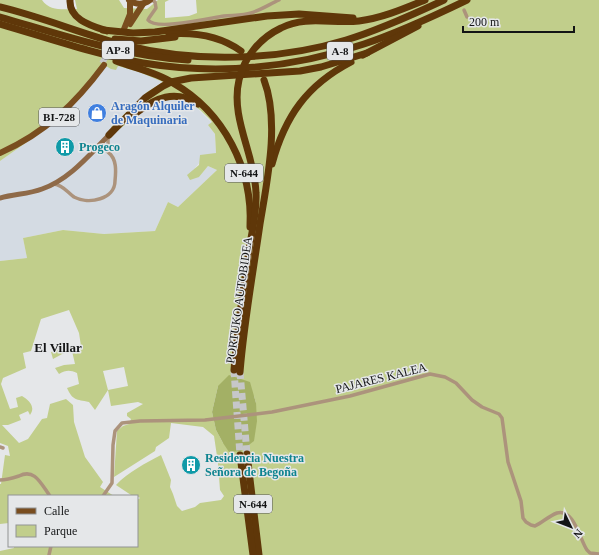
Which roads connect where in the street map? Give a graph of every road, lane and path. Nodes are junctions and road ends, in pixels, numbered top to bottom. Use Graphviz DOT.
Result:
graph roads {
  1 [pos="70,0"];
  2 [pos="151,0"];
  3 [pos="279,0"];
  4 [pos="425,0"];
  5 [pos="444,0"];
  6 [pos="468,0"];
  7 [pos="130,1"];
  8 [pos="143,4"];
  9 [pos="0,7"];
  10 [pos="464,10"];
  11 [pos="443,11"];
  12 [pos="0,17"];
  13 [pos="467,17"];
  14 [pos="375,18"];
  15 [pos="0,24"];
  16 [pos="103,30"];
  17 [pos="194,34"];
  18 [pos="101,38"];
  19 [pos="308,50"];
  20 [pos="241,51"];
  21 [pos="91,52"];
  22 [pos="367,53"];
  23 [pos="264,80"];
  24 [pos="206,110"];
  25 [pos="108,135"];
  26 [pos="98,146"];
  27 [pos="0,149"];
  28 [pos="108,151"];
  29 [pos="0,153"];
  30 [pos="54,184"];
  31 [pos="265,195"];
  32 [pos="0,198"];
  33 [pos="249,247"];
  34 [pos="0,480"];
  35 [pos="49,495"];
  36 [pos="104,495"];
  37 [pos="599,554"];
  38 [pos="252,555"];
  39 [pos="259,555"];
  1 -- 16 [label="highway"];
  2 -- 3 [label="street"];
  2 -- 8 [label="main road"];
  4 -- 14 [label="highway"];
  5 -- 19 [label="highway, A-8"];
  6 -- 11 [label="highway, A-8"];
  7 -- 8 [label="main road"];
  7 -- 8 [label="main road"];
  9 -- 18 [label="highway, A-8"];
  10 -- 13 [label="street"];
  11 -- 21 [label="highway, A-8"];
  11 -- 22 [label="highway"];
  12 -- 19 [label="highway, AP-8"];
  14 -- 16 [label="highway"];
  14 -- 33 [label="highway"];
  15 -- 21 [label="highway, A-8"];
  16 -- 17 [label="highway"];
  17 -- 18 [label="highway"];
  17 -- 20 [label="highway"];
  18 -- 19 [label="highway, A-8"];
  21 -- 24 [label="highway, N-644"];
  22 -- 25 [label="highway"];
  22 -- 31 [label="highway, N-644"];
  23 -- 31 [label="highway, N-644"];
  24 -- 25 [label="highway, N-644"];
  24 -- 33 [label="highway, N-644"];
  25 -- 26 [label="street"];
  25 -- 28 [label="street"];
  26 -- 28 [label="street"];
  26 -- 30 [label="street"];
  27 -- 29 [label="main road, BI-728"];
  28 -- 30 [label="street"];
  30 -- 32 [label="street"];
  31 -- 33 [label="highway, PORTUKO AUTOBIDEA / N-644"];
  34 -- 35 [label="street"];
  36 -- 37 [label="street, PAJARES KALEA"];
  38 -- 39 [label="highway, N-644"];
}
